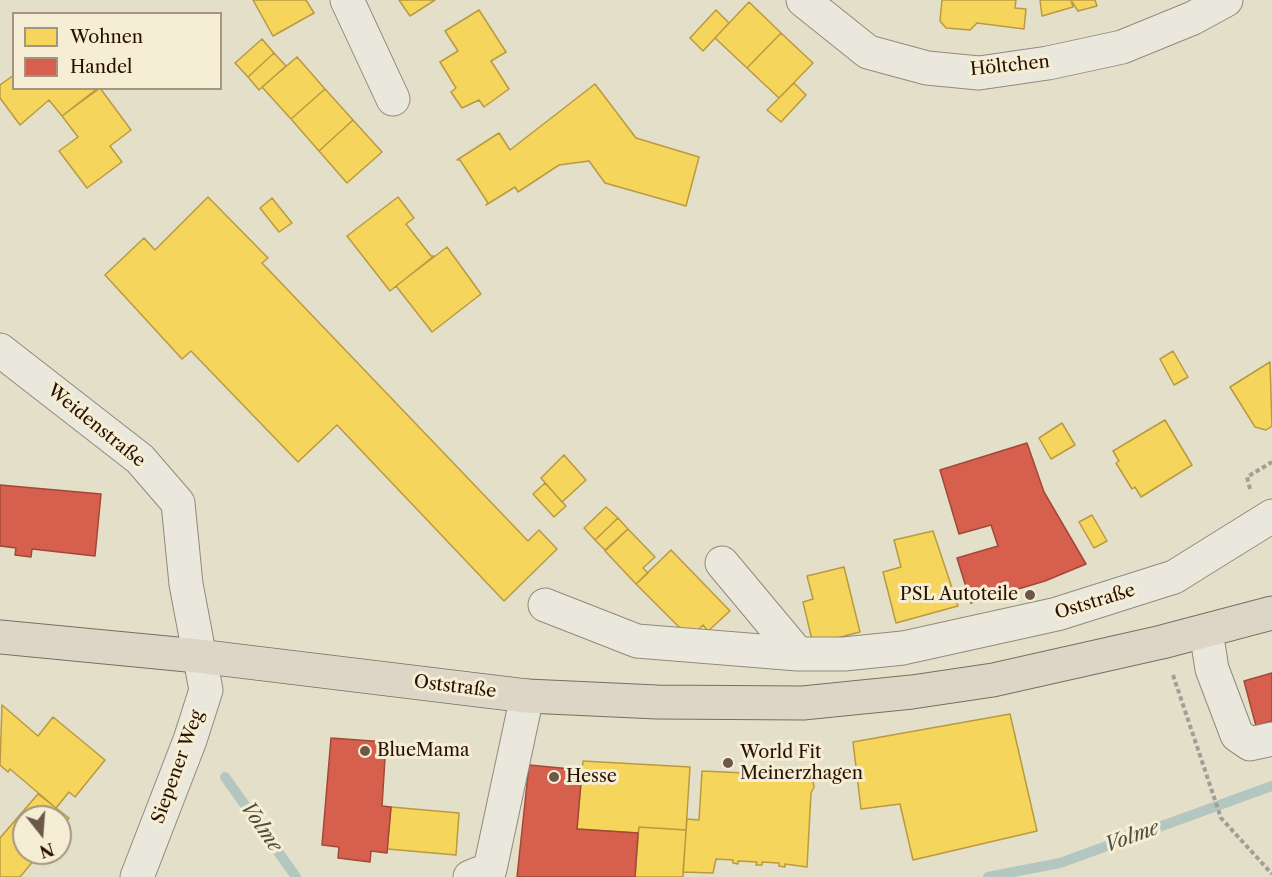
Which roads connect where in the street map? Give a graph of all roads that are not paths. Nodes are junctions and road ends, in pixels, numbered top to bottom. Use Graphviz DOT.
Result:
graph roads {
  1 [pos="347,0"];
  2 [pos="803,0"];
  3 [pos="1226,0"];
  4 [pos="393,99"];
  5 [pos="0,350"];
  6 [pos="1272,516"];
  7 [pos="722,563"];
  8 [pos="545,605"];
  9 [pos="1272,613"];
  10 [pos="1206,631"];
  11 [pos="0,637"];
  12 [pos="903,648"];
  13 [pos="798,654"];
  14 [pos="198,656"];
  15 [pos="912,692"];
  16 [pos="527,696"];
  17 [pos="1272,739"];
  18 [pos="484,874"];
  19 [pos="137,877"];
  1 -- 4 [label="street"];
  2 -- 3 [label="street, Höltchen"];
  5 -- 14 [label="street, Weidenstraße"];
  6 -- 12 [label="street, Oststraße"];
  7 -- 13 [label="street"];
  8 -- 13 [label="street, Oststraße"];
  9 -- 10 [label="main road, Oststraße"];
  10 -- 15 [label="main road, Oststraße"];
  10 -- 17 [label="street"];
  11 -- 14 [label="main road, Oststraße"];
  12 -- 13 [label="street, Oststraße"];
  12 -- 15 [label="street"];
  14 -- 16 [label="main road, Oststraße"];
  14 -- 19 [label="street, Siepener Weg"];
  15 -- 16 [label="main road, Oststraße"];
  16 -- 18 [label="street"];
}
